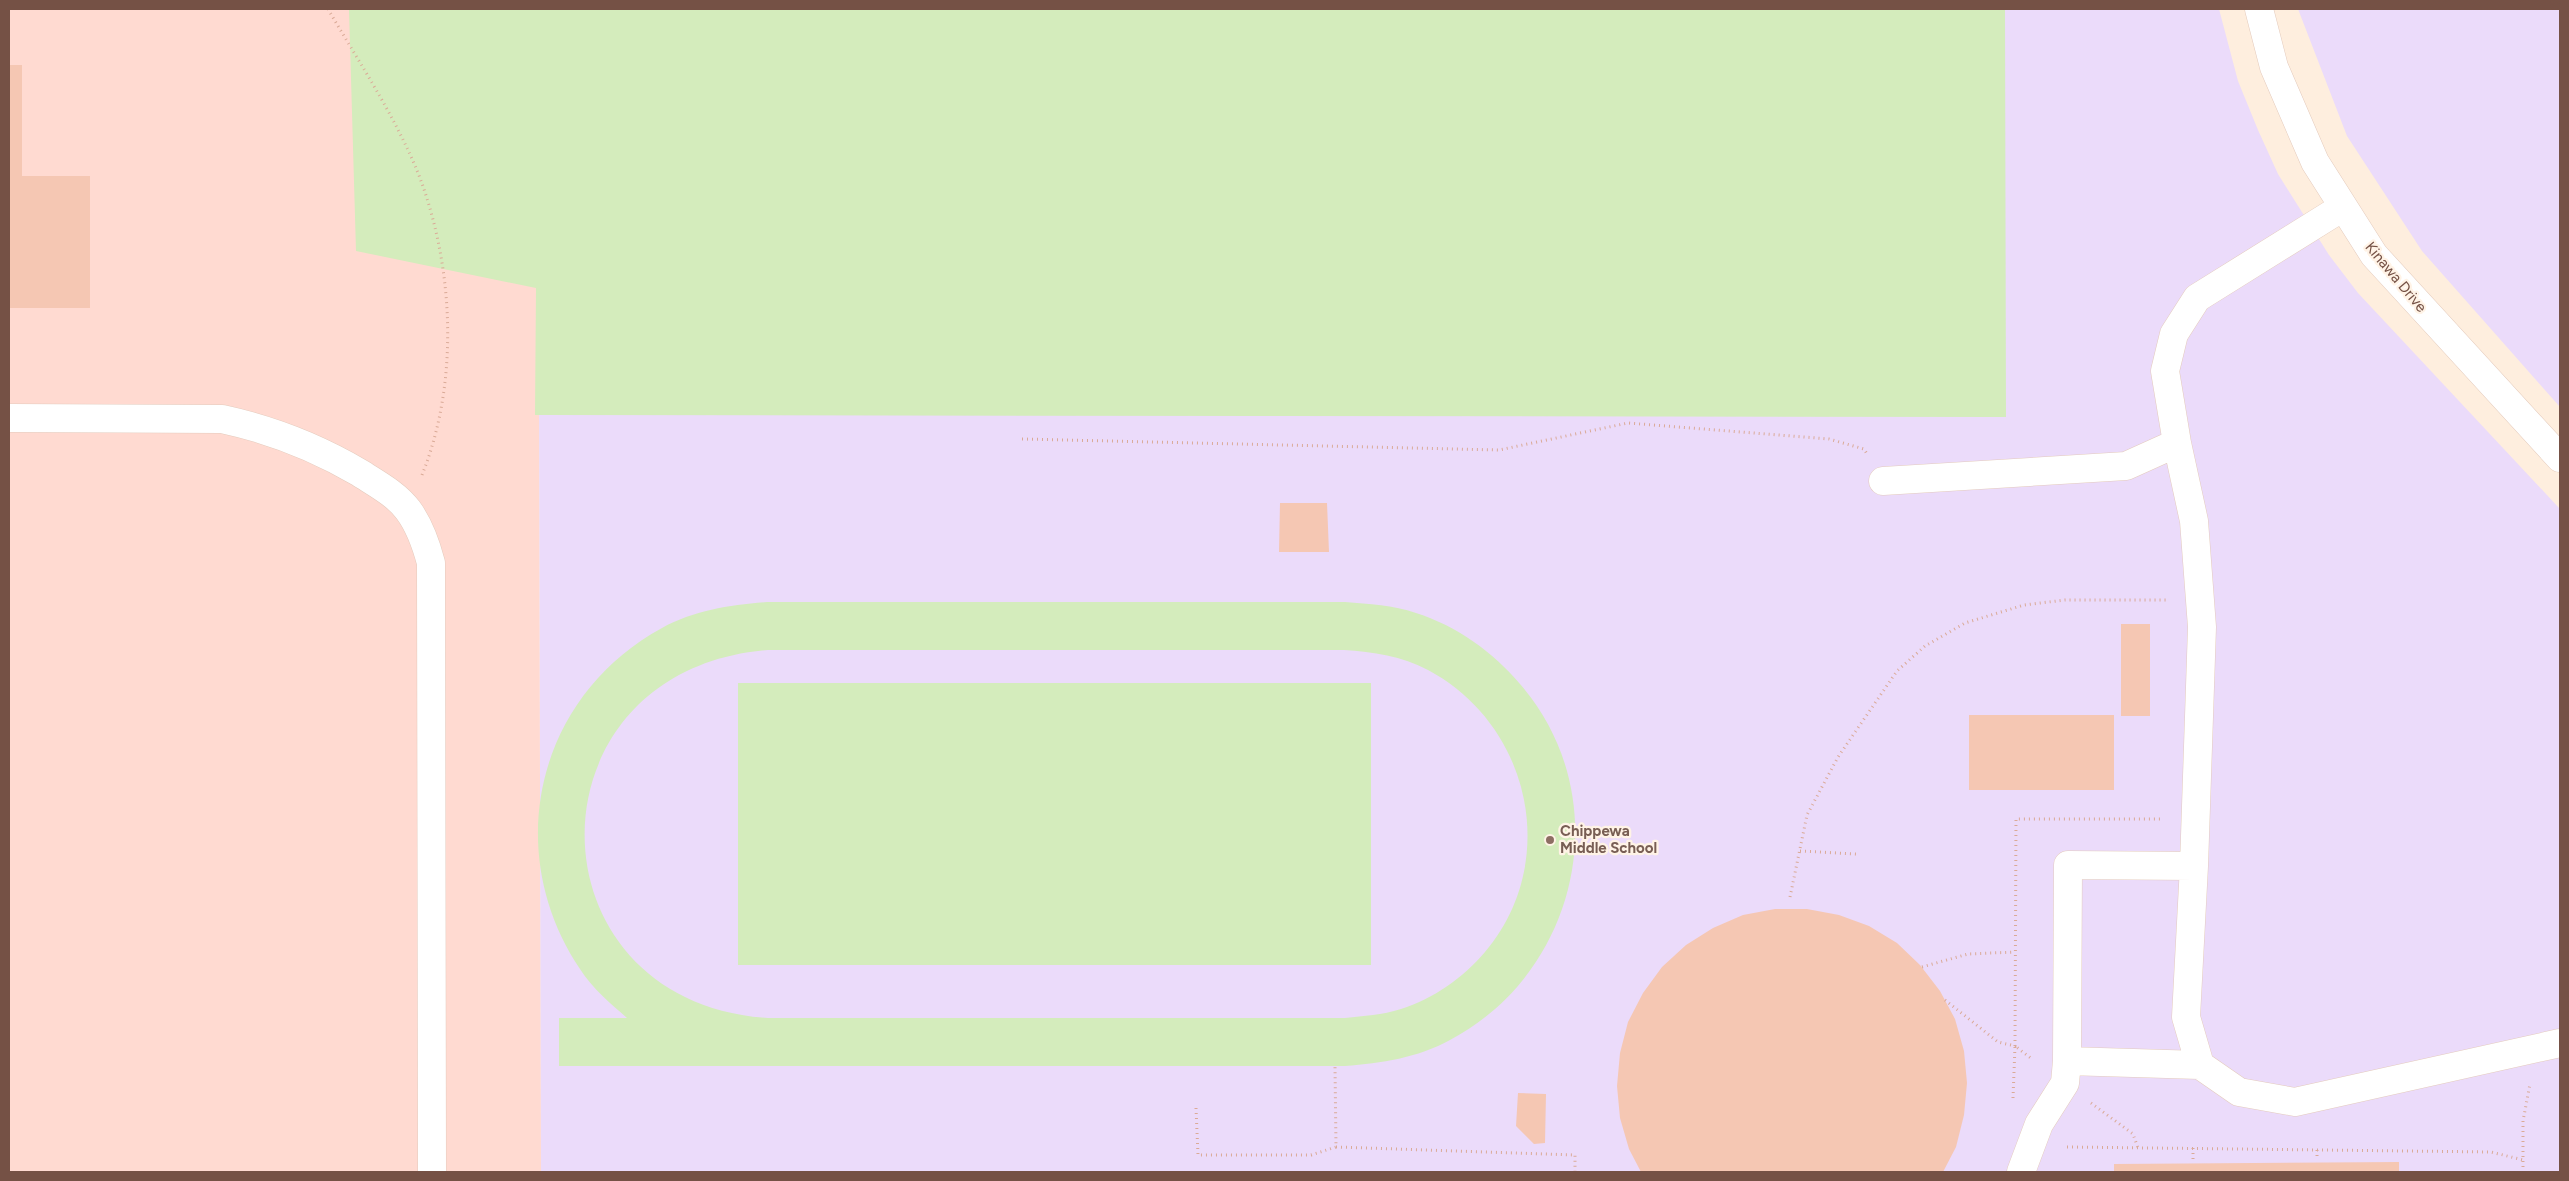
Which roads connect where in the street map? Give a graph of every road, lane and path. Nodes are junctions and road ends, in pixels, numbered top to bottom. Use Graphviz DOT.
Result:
graph roads {
  1 [pos="328,9"];
  2 [pos="2258,9"];
  3 [pos="2343,207"];
  4 [pos="9,418"];
  5 [pos="1022,439"];
  6 [pos="2177,443"];
  7 [pos="1864,449"];
  8 [pos="2560,458"];
  9 [pos="1883,481"];
  10 [pos="408,510"];
  11 [pos="2173,600"];
  12 [pos="2170,819"];
  13 [pos="1800,851"];
  14 [pos="1856,854"];
  15 [pos="2194,866"];
  16 [pos="1790,897"];
  17 [pos="2015,952"];
  18 [pos="1922,967"];
  19 [pos="1945,1000"];
  20 [pos="2548,1045"];
  21 [pos="2067,1061"];
  22 [pos="2200,1065"];
  23 [pos="1335,1066"];
  24 [pos="1196,1108"];
  25 [pos="1336,1147"];
  26 [pos="2031,1147"];
  27 [pos="2193,1148"];
  28 [pos="2317,1150"];
  29 [pos="2317,1159"];
  30 [pos="2523,1160"];
  31 [pos="2193,1161"];
  32 [pos="432,1172"];
  33 [pos="1575,1172"];
  34 [pos="2022,1172"];
  35 [pos="2523,1172"];
  1 -- 10 [label="path"];
  2 -- 3 [label="street, Kinawa Drive"];
  3 -- 6 [label="street"];
  3 -- 8 [label="street, Kinawa Drive"];
  4 -- 10 [label="street"];
  5 -- 7 [label="path"];
  6 -- 9 [label="street"];
  6 -- 15 [label="street"];
  10 -- 32 [label="street"];
  11 -- 13 [label="path"];
  12 -- 17 [label="path"];
  13 -- 14 [label="path"];
  13 -- 16 [label="path"];
  15 -- 21 [label="street"];
  15 -- 22 [label="street"];
  17 -- 18 [label="path"];
  17 -- 19 [label="path"];
  20 -- 22 [label="street"];
  20 -- 30 [label="path"];
  21 -- 22 [label="street"];
  21 -- 26 [label="street"];
  23 -- 25 [label="path"];
  24 -- 25 [label="path"];
  25 -- 33 [label="path"];
  26 -- 27 [label="path"];
  26 -- 34 [label="street"];
  27 -- 28 [label="path"];
  27 -- 31 [label="path"];
  28 -- 29 [label="path"];
  28 -- 30 [label="path"];
  30 -- 35 [label="path"];
}
